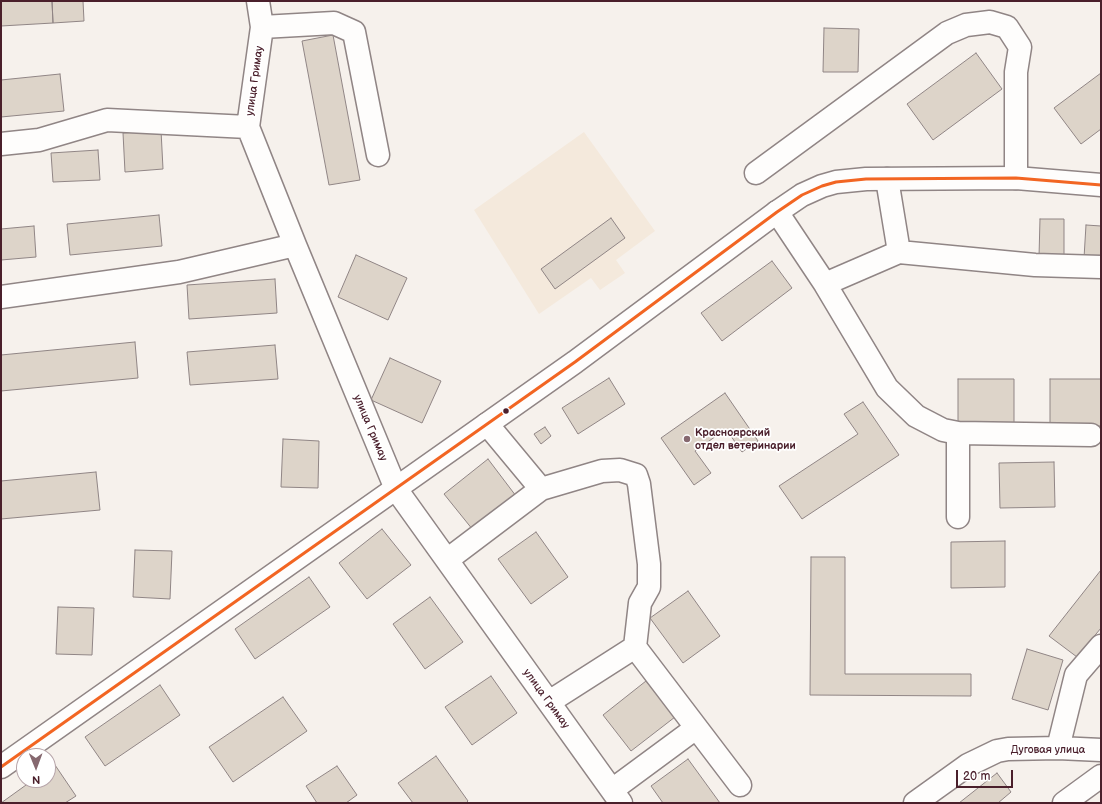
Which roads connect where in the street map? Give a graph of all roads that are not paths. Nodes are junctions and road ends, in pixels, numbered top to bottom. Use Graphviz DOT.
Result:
graph roads {
  1 [pos="258,1"];
  2 [pos="262,27"];
  3 [pos="248,127"];
  4 [pos="1,144"];
  5 [pos="378,155"];
  6 [pos="756,173"];
  7 [pos="1016,178"];
  8 [pos="887,179"];
  9 [pos="1101,185"];
  10 [pos="777,212"];
  11 [pos="295,245"];
  12 [pos="899,252"];
  13 [pos="1101,267"];
  14 [pos="826,284"];
  15 [pos="1,298"];
  16 [pos="487,424"];
  17 [pos="958,433"];
  18 [pos="1090,435"];
  19 [pos="396,489"];
  20 [pos="541,489"];
  21 [pos="958,517"];
  22 [pos="447,560"];
  23 [pos="635,647"];
  24 [pos="1100,648"];
  25 [pos="549,702"];
  26 [pos="696,728"];
  27 [pos="1058,748"];
  28 [pos="1101,750"];
  29 [pos="1,767"];
  30 [pos="1101,776"];
  31 [pos="740,785"];
  32 [pos="617,796"];
  33 [pos="915,803"];
  34 [pos="1064,803"];
  1 -- 2 [label="main road, улица Гримау"];
  2 -- 3 [label="main road, улица Гримау"];
  2 -- 5 [label="main road"];
  3 -- 4 [label="main road"];
  3 -- 11 [label="main road, улица Гримау"];
  6 -- 7 [label="main road"];
  7 -- 8 [label="main road"];
  7 -- 9 [label="main road"];
  8 -- 10 [label="main road"];
  8 -- 12 [label="main road"];
  10 -- 14 [label="main road"];
  10 -- 16 [label="main road"];
  11 -- 15 [label="main road"];
  11 -- 19 [label="main road, улица Гримау"];
  12 -- 13 [label="main road"];
  12 -- 14 [label="main road"];
  14 -- 17 [label="main road"];
  16 -- 19 [label="main road"];
  16 -- 20 [label="main road"];
  17 -- 18 [label="main road"];
  17 -- 21 [label="main road"];
  19 -- 22 [label="main road, улица Гримау"];
  19 -- 29 [label="main road"];
  20 -- 22 [label="main road"];
  20 -- 23 [label="main road"];
  22 -- 25 [label="main road, улица Гримау"];
  23 -- 25 [label="main road"];
  23 -- 26 [label="main road"];
  24 -- 27 [label="main road"];
  25 -- 32 [label="main road, улица Гримау"];
  26 -- 31 [label="main road"];
  26 -- 32 [label="main road"];
  27 -- 28 [label="main road, Дуговая улица"];
  27 -- 33 [label="main road, Дуговая улица"];
  30 -- 34 [label="main road"];
}
